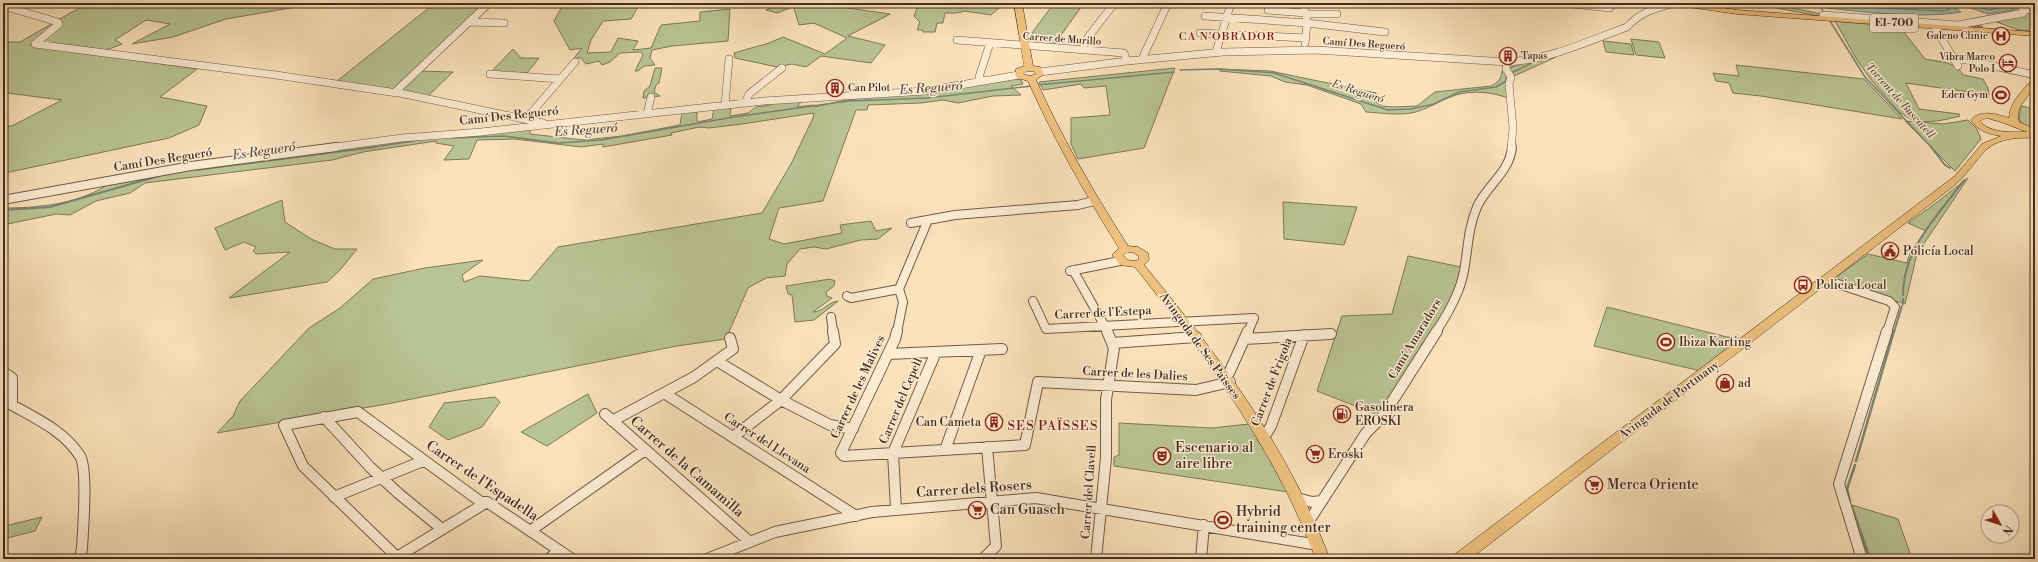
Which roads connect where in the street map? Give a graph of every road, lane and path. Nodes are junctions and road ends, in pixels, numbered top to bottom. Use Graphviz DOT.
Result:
graph roads {
  1 [pos="489,3"];
  2 [pos="1018,3"];
  3 [pos="1168,3"];
  4 [pos="1231,3"];
  5 [pos="1304,3"];
  6 [pos="1612,3"];
  7 [pos="1674,3"];
  8 [pos="2018,3"];
  9 [pos="2025,3"];
  10 [pos="2031,3"];
  11 [pos="1573,4"];
  12 [pos="1113,5"];
  13 [pos="3,6"];
  14 [pos="2035,7"];
  15 [pos="1306,14"];
  16 [pos="1337,14"];
  17 [pos="1823,15"];
  18 [pos="2035,15"];
  19 [pos="1205,16"];
  20 [pos="1226,18"];
  21 [pos="1260,20"];
  22 [pos="469,22"];
  23 [pos="1307,23"];
  24 [pos="504,24"];
  25 [pos="1934,26"];
  26 [pos="2035,30"];
  27 [pos="1385,32"];
  28 [pos="2018,32"];
  29 [pos="1200,33"];
  30 [pos="1222,34"];
  31 [pos="2035,34"];
  32 [pos="1306,38"];
  33 [pos="957,40"];
  34 [pos="990,43"];
  35 [pos="1024,46"];
  36 [pos="1083,50"];
  37 [pos="1305,50"];
  38 [pos="1216,52"];
  39 [pos="1953,57"];
  40 [pos="729,59"];
  41 [pos="1142,59"];
  42 [pos="1127,61"];
  43 [pos="575,62"];
  44 [pos="1507,62"];
  45 [pos="1958,66"];
  46 [pos="782,68"];
  47 [pos="1029,68"];
  48 [pos="1040,72"];
  49 [pos="490,74"];
  50 [pos="1019,75"];
  51 [pos="2035,75"];
  52 [pos="560,79"];
  53 [pos="982,80"];
  54 [pos="2035,82"];
  55 [pos="1033,83"];
  56 [pos="398,93"];
  57 [pos="651,97"];
  58 [pos="745,103"];
  59 [pos="725,105"];
  60 [pos="2015,107"];
  61 [pos="647,113"];
  62 [pos="1986,116"];
  63 [pos="526,119"];
  64 [pos="544,125"];
  65 [pos="1980,126"];
  66 [pos="2015,130"];
  67 [pos="2035,132"];
  68 [pos="2035,135"];
  69 [pos="1985,146"];
  70 [pos="3,200"];
  71 [pos="1094,201"];
  72 [pos="928,220"];
  73 [pos="911,223"];
  74 [pos="1125,249"];
  75 [pos="1120,261"];
  76 [pos="1138,264"];
  77 [pos="1826,280"];
  78 [pos="899,289"];
  79 [pos="847,296"];
  80 [pos="1033,301"];
  81 [pos="831,317"];
  82 [pos="1184,322"];
  83 [pos="1104,326"];
  84 [pos="1331,334"];
  85 [pos="1304,335"];
  86 [pos="1196,337"];
  87 [pos="730,338"];
  88 [pos="1244,339"];
  89 [pos="1112,343"];
  90 [pos="1002,349"];
  91 [pos="981,350"];
  92 [pos="936,352"];
  93 [pos="888,354"];
  94 [pos="717,361"];
  95 [pos="3,372"];
  96 [pos="1227,379"];
  97 [pos="1108,386"];
  98 [pos="664,393"];
  99 [pos="781,400"];
  100 [pos="324,417"];
  101 [pos="853,429"];
  102 [pos="733,437"];
  103 [pos="1264,439"];
  104 [pos="987,447"];
  105 [pos="645,450"];
  106 [pos="945,450"];
  107 [pos="893,453"];
  108 [pos="423,461"];
  109 [pos="382,478"];
  110 [pos="334,497"];
  111 [pos="1297,498"];
  112 [pos="1322,501"];
  113 [pos="487,502"];
  114 [pos="991,503"];
  115 [pos="1102,508"];
  116 [pos="896,509"];
  117 [pos="856,516"];
  118 [pos="1309,521"];
  119 [pos="1204,525"];
  120 [pos="442,529"];
  121 [pos="530,531"];
  122 [pos="750,542"];
  123 [pos="1318,545"];
  124 [pos="559,550"];
  125 [pos="984,558"];
  126 [pos="80,559"];
  127 [pos="548,559"];
  128 [pos="572,559"];
  129 [pos="707,559"];
  130 [pos="1096,559"];
  131 [pos="1201,559"];
  132 [pos="1323,559"];
  133 [pos="1459,559"];
  134 [pos="1862,559"];
  1 -- 22 [label="street"];
  2 -- 35 [label="main road"];
  3 -- 41 [label="street"];
  4 -- 20 [label="street"];
  5 -- 15 [label="street"];
  6 -- 11 [label="street"];
  7 -- 25 [label="main road, EI-700"];
  7 -- 44 [label="street, Camí Des Regueró"];
  8 -- 17 [label="street"];
  9 -- 18 [label="street"];
  10 -- 14 [label="street"];
  12 -- 36 [label="street"];
  13 -- 56 [label="street"];
  15 -- 16 [label="street"];
  15 -- 21 [label="street"];
  15 -- 23 [label="street"];
  19 -- 20 [label="street"];
  20 -- 21 [label="street"];
  20 -- 30 [label="street"];
  21 -- 23 [label="street"];
  22 -- 24 [label="street"];
  22 -- 56 [label="street"];
  23 -- 27 [label="street"];
  23 -- 32 [label="street"];
  25 -- 28 [label="main road, EI-700"];
  25 -- 39 [label="street"];
  26 -- 28 [label="main road, EI-700"];
  28 -- 31 [label="main road, EI-700"];
  29 -- 30 [label="street"];
  30 -- 32 [label="street"];
  30 -- 38 [label="street"];
  32 -- 37 [label="street"];
  33 -- 34 [label="street, Carrer de Murillo"];
  34 -- 35 [label="street, Carrer de Murillo"];
  34 -- 53 [label="street"];
  35 -- 36 [label="street, Carrer de Murillo"];
  35 -- 47 [label="main road"];
  36 -- 42 [label="street, Carrer de Murillo"];
  37 -- 38 [label="street, Camí Des Regueró"];
  37 -- 44 [label="street, Camí Des Regueró"];
  38 -- 41 [label="street, Camí Des Regueró"];
  39 -- 45 [label="street"];
  39 -- 51 [label="street"];
  40 -- 59 [label="street"];
  41 -- 42 [label="street, Camí Des Regueró"];
  42 -- 48 [label="street, Camí Des Regueró"];
  43 -- 52 [label="street"];
  44 -- 112 [label="street, Camí Amaradors"];
  46 -- 58 [label="street"];
  47 -- 48 [label="main road"];
  47 -- 50 [label="main road"];
  48 -- 55 [label="main road"];
  49 -- 52 [label="street"];
  50 -- 53 [label="street, Camí Des Regueró"];
  50 -- 55 [label="main road"];
  52 -- 63 [label="street"];
  53 -- 58 [label="street, Camí Des Regueró"];
  54 -- 60 [label="main road"];
  55 -- 71 [label="main road"];
  56 -- 63 [label="street"];
  57 -- 61 [label="street"];
  58 -- 59 [label="street, Camí Des Regueró"];
  59 -- 61 [label="street, Camí Des Regueró"];
  60 -- 62 [label="main road"];
  60 -- 66 [label="main road"];
  61 -- 64 [label="street, Camí Des Regueró"];
  62 -- 65 [label="main road"];
  62 -- 66 [label="main road"];
  63 -- 64 [label="street"];
  64 -- 70 [label="street, Camí Des Regueró"];
  65 -- 66 [label="main road"];
  65 -- 69 [label="main road"];
  66 -- 67 [label="main road"];
  66 -- 68 [label="main road"];
  66 -- 69 [label="main road, Avinguda de Portmany"];
  69 -- 77 [label="main road, Avinguda de Portmany"];
  71 -- 72 [label="street"];
  71 -- 74 [label="main road"];
  72 -- 73 [label="street"];
  72 -- 78 [label="street"];
  74 -- 75 [label="main road"];
  74 -- 76 [label="main road"];
  75 -- 76 [label="main road"];
  75 -- 83 [label="street, Carrer del Clavell"];
  76 -- 82 [label="main road, Avinguda de Ses Païsses"];
  77 -- 133 [label="main road, Avinguda de Portmany"];
  77 -- 134 [label="street"];
  78 -- 79 [label="street"];
  78 -- 93 [label="street, Carrer de les Malives"];
  80 -- 83 [label="street, Carrer de l'Estepa"];
  81 -- 99 [label="street"];
  82 -- 83 [label="street, Carrer de l'Estepa"];
  82 -- 86 [label="main road, Avinguda de Ses Païsses"];
  82 -- 88 [label="street, Carrer de l'Estepa"];
  83 -- 89 [label="street, Carrer del Clavell"];
  84 -- 85 [label="street"];
  85 -- 88 [label="street"];
  85 -- 103 [label="street, Carrer de Frigola"];
  86 -- 89 [label="street"];
  86 -- 96 [label="main road, Avinguda de Ses Païsses"];
  87 -- 94 [label="street"];
  88 -- 96 [label="street"];
  89 -- 97 [label="street, Carrer del Clavell"];
  90 -- 91 [label="street"];
  91 -- 92 [label="street"];
  91 -- 106 [label="street"];
  92 -- 93 [label="street"];
  92 -- 107 [label="street, Carrer del Cepell"];
  93 -- 101 [label="street, Carrer de les Malives"];
  94 -- 98 [label="street"];
  94 -- 99 [label="street"];
  95 -- 126 [label="street"];
  96 -- 97 [label="street, Carrer de les Dalies"];
  96 -- 103 [label="main road, Avinguda de Ses Païsses"];
  97 -- 104 [label="street, Carrer de les Dalies"];
  97 -- 115 [label="street, Carrer del Clavell"];
  98 -- 102 [label="street, Carrer del Llevana"];
  98 -- 105 [label="street, Carrer de la Camamilla"];
  99 -- 101 [label="street"];
  99 -- 102 [label="street"];
  100 -- 108 [label="street, Carrer de l'Espadella"];
  100 -- 109 [label="street"];
  100 -- 110 [label="street"];
  101 -- 107 [label="street, Carrer de les Malives"];
  102 -- 117 [label="street, Carrer del Llevana"];
  103 -- 111 [label="main road, Avinguda de Ses Païsses"];
  104 -- 106 [label="street"];
  104 -- 114 [label="street"];
  105 -- 121 [label="street"];
  105 -- 122 [label="street, Carrer de la Camamilla"];
  106 -- 107 [label="street"];
  107 -- 116 [label="street, Carrer del Cepell"];
  108 -- 109 [label="street"];
  108 -- 113 [label="street, Carrer de l'Espadella"];
  109 -- 110 [label="street"];
  109 -- 120 [label="street"];
  110 -- 120 [label="street"];
  111 -- 112 [label="street"];
  111 -- 118 [label="main road, Avinguda de Ses Païsses"];
  112 -- 118 [label="street, Camí Amaradors"];
  113 -- 120 [label="street"];
  113 -- 121 [label="street, Carrer de l'Espadella"];
  114 -- 115 [label="street, Carrer dels Rosers"];
  114 -- 116 [label="street, Carrer dels Rosers"];
  114 -- 125 [label="street"];
  115 -- 119 [label="street, Carrer dels Rosers"];
  115 -- 130 [label="street, Carrer del Clavell"];
  116 -- 117 [label="street, Carrer dels Rosers"];
  117 -- 122 [label="street, Carrer dels Rosers"];
  118 -- 123 [label="main road, Avinguda de Ses Païsses"];
  119 -- 123 [label="street, Carrer dels Rosers"];
  119 -- 131 [label="street"];
  121 -- 124 [label="street, Carrer de l'Espadella"];
  122 -- 129 [label="street, Carrer dels Rosers"];
  123 -- 132 [label="main road, Avinguda de Ses Païsses"];
  124 -- 127 [label="street"];
  124 -- 128 [label="street, Carrer de l'Espadella"];
}
